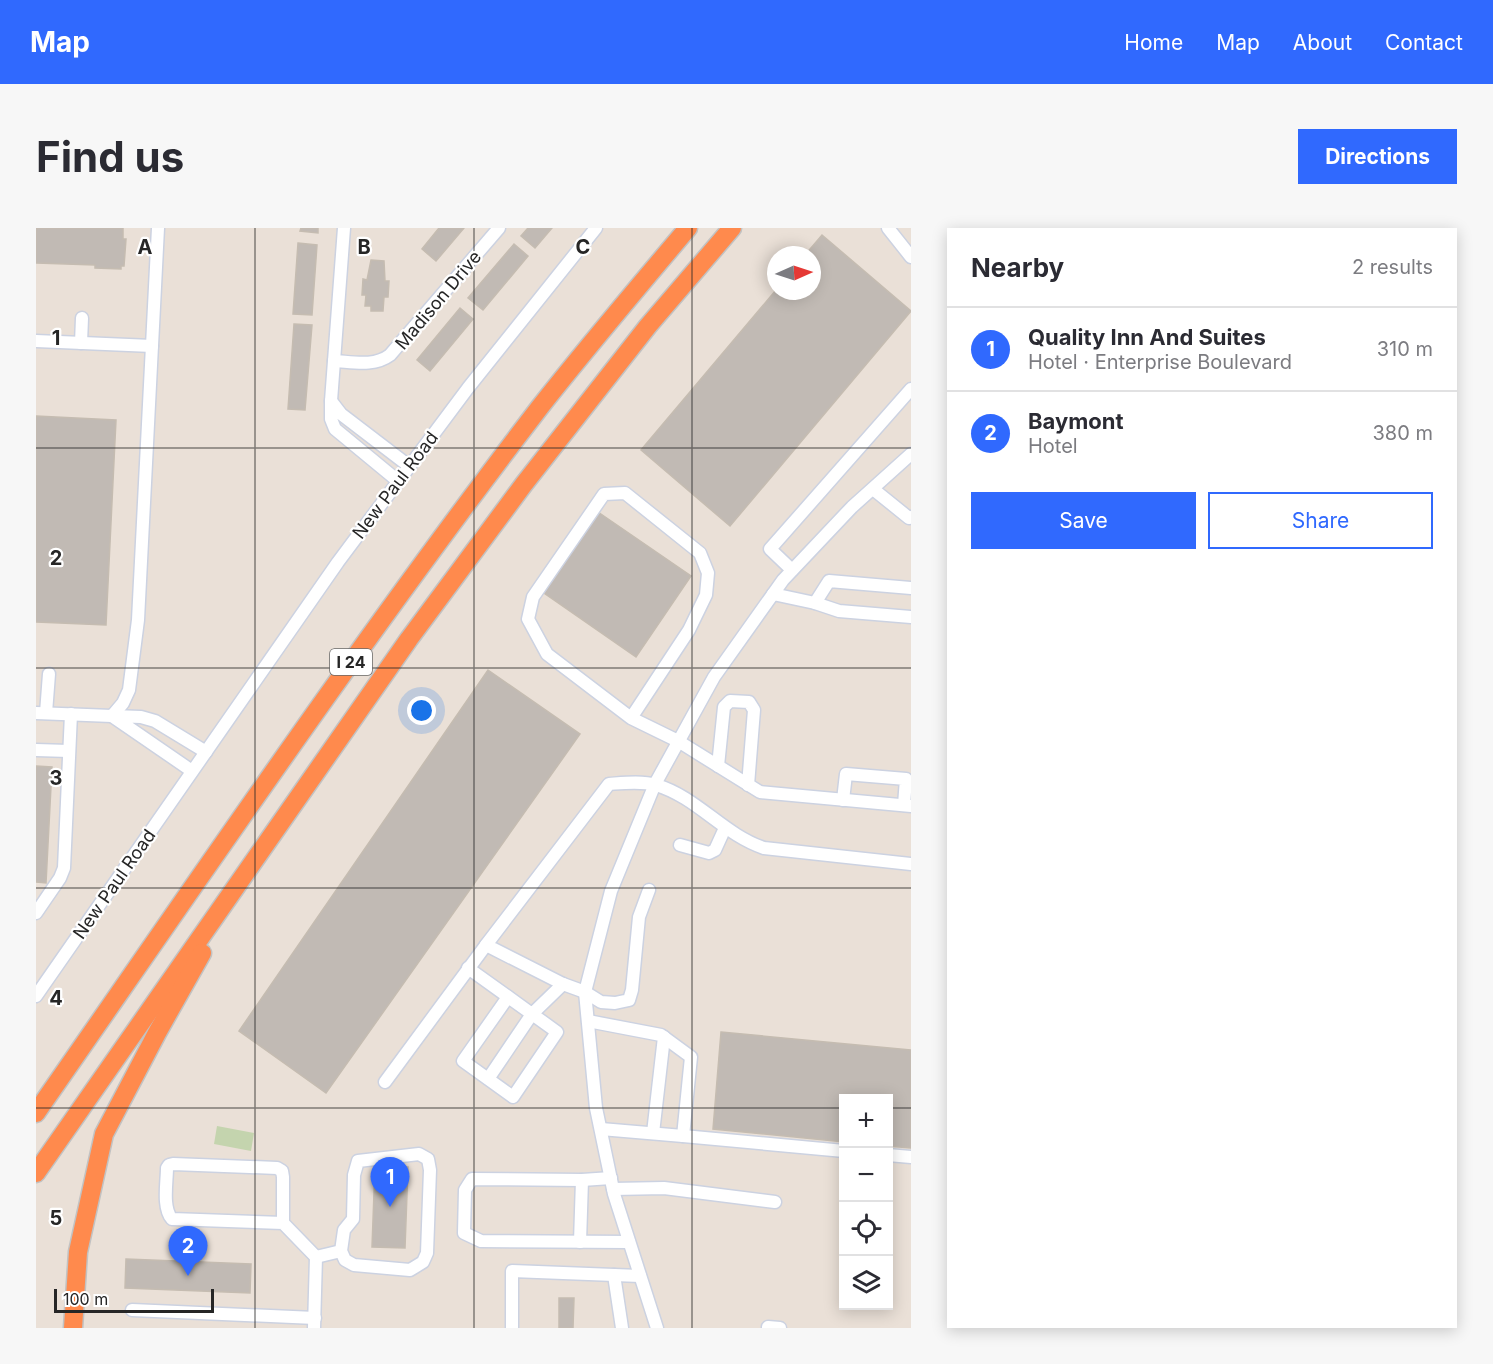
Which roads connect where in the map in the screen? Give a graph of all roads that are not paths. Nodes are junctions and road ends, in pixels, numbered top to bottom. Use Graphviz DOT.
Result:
graph roads {
  1 [pos="158,228"];
  2 [pos="344,228"];
  3 [pos="499,228"];
  4 [pos="596,228"];
  5 [pos="688,228"];
  6 [pos="732,228"];
  7 [pos="888,228"];
  8 [pos="911,257"];
  9 [pos="82,318"];
  10 [pos="36,341"];
  11 [pos="81,343"];
  12 [pos="152,346"];
  13 [pos="334,361"];
  14 [pos="911,389"];
  15 [pos="332,401"];
  16 [pos="372,438"];
  17 [pos="362,452"];
  18 [pos="911,454"];
  19 [pos="409,466"];
  20 [pos="398,481"];
  21 [pos="873,489"];
  22 [pos="911,517"];
  23 [pos="792,570"];
  24 [pos="911,588"];
  25 [pos="773,594"];
  26 [pos="815,603"];
  27 [pos="911,617"];
  28 [pos="49,674"];
  29 [pos="41,713"];
  30 [pos="71,714"];
  31 [pos="112,716"];
  32 [pos="631,718"];
  33 [pos="678,741"];
  34 [pos="36,750"];
  35 [pos="69,751"];
  36 [pos="206,752"];
  37 [pos="718,766"];
  38 [pos="192,771"];
  39 [pos="655,784"];
  40 [pos="748,785"];
  41 [pos="843,800"];
  42 [pos="907,805"];
  43 [pos="725,828"];
  44 [pos="680,845"];
  45 [pos="255,859"];
  46 [pos="911,864"];
  47 [pos="649,890"];
  48 [pos="36,913"];
  49 [pos="486,945"];
  50 [pos="468,968"];
  51 [pos="563,984"];
  52 [pos="585,992"];
  53 [pos="36,996"];
  54 [pos="508,997"];
  55 [pos="532,1014"];
  56 [pos="588,1021"];
  57 [pos="664,1037"];
  58 [pos="488,1079"];
  59 [pos="385,1082"];
  60 [pos="36,1113"];
  61 [pos="601,1129"];
  62 [pos="653,1133"];
  63 [pos="683,1136"];
  64 [pos="839,1151"];
  65 [pos="893,1155"];
  66 [pos="911,1157"];
  67 [pos="36,1173"];
  68 [pos="582,1180"];
  69 [pos="612,1183"];
  70 [pos="775,1202"];
  71 [pos="283,1223"];
  72 [pos="580,1242"];
  73 [pos="629,1242"];
  74 [pos="341,1251"];
  75 [pos="316,1257"];
  76 [pos="614,1275"];
  77 [pos="640,1276"];
  78 [pos="132,1310"];
  79 [pos="315,1323"];
  80 [pos="73,1328"];
  81 [pos="512,1328"];
  82 [pos="622,1328"];
  83 [pos="657,1328"];
  1 -- 12 [label="street"];
  2 -- 13 [label="street"];
  3 -- 13 [label="street, Madison Drive"];
  4 -- 19 [label="street, New Paul Road"];
  5 -- 60 [label="highway, I 24"];
  6 -- 45 [label="highway, I 24"];
  7 -- 8 [label="street"];
  9 -- 11 [label="street"];
  10 -- 11 [label="street"];
  11 -- 12 [label="street"];
  12 -- 31 [label="street"];
  13 -- 15 [label="street"];
  14 -- 23 [label="street"];
  15 -- 16 [label="street"];
  15 -- 17 [label="street"];
  16 -- 17 [label="street"];
  16 -- 19 [label="street"];
  17 -- 20 [label="street"];
  18 -- 21 [label="street"];
  19 -- 20 [label="street, New Paul Road"];
  20 -- 36 [label="street, New Paul Road"];
  21 -- 22 [label="street"];
  21 -- 23 [label="street"];
  23 -- 25 [label="street"];
  24 -- 26 [label="street"];
  25 -- 26 [label="street"];
  25 -- 33 [label="street"];
  26 -- 27 [label="street"];
  28 -- 29 [label="street"];
  29 -- 30 [label="street"];
  30 -- 31 [label="street"];
  30 -- 35 [label="street"];
  31 -- 36 [label="street"];
  31 -- 38 [label="street"];
  32 -- 32 [label="street"];
  32 -- 33 [label="street"];
  33 -- 37 [label="street"];
  33 -- 39 [label="street"];
  34 -- 35 [label="street"];
  35 -- 48 [label="street"];
  36 -- 38 [label="street, New Paul Road"];
  37 -- 40 [label="street"];
  37 -- 40 [label="street"];
  38 -- 53 [label="street, New Paul Road"];
  39 -- 43 [label="street"];
  39 -- 49 [label="street"];
  39 -- 52 [label="street"];
  40 -- 41 [label="street"];
  41 -- 42 [label="street"];
  41 -- 42 [label="street"];
  43 -- 44 [label="street"];
  43 -- 46 [label="street"];
  45 -- 67 [label="highway, I 24"];
  45 -- 80 [label="highway"];
  47 -- 52 [label="street"];
  49 -- 50 [label="street"];
  49 -- 51 [label="street"];
  50 -- 54 [label="street"];
  50 -- 59 [label="street"];
  51 -- 52 [label="street"];
  51 -- 55 [label="street"];
  52 -- 56 [label="street"];
  54 -- 55 [label="street"];
  54 -- 58 [label="street"];
  55 -- 58 [label="street"];
  55 -- 58 [label="street"];
  56 -- 57 [label="street"];
  56 -- 61 [label="street"];
  57 -- 62 [label="street"];
  57 -- 63 [label="street"];
  61 -- 62 [label="street"];
  61 -- 69 [label="street"];
  62 -- 63 [label="street"];
  63 -- 64 [label="street"];
  65 -- 66 [label="street"];
  68 -- 69 [label="street"];
  68 -- 72 [label="street"];
  68 -- 72 [label="street"];
  69 -- 70 [label="street"];
  69 -- 73 [label="street"];
  71 -- 71 [label="street"];
  71 -- 75 [label="street"];
  72 -- 73 [label="street"];
  73 -- 77 [label="street"];
  74 -- 74 [label="street"];
  74 -- 75 [label="street"];
  75 -- 79 [label="street"];
  76 -- 77 [label="street"];
  76 -- 81 [label="street"];
  76 -- 82 [label="street"];
  77 -- 83 [label="street"];
  78 -- 79 [label="street"];
}
